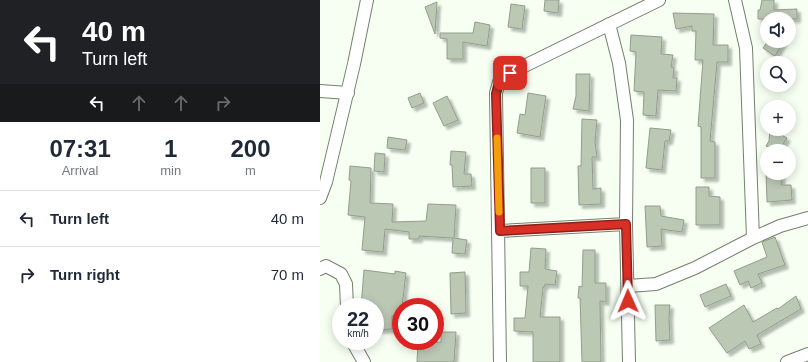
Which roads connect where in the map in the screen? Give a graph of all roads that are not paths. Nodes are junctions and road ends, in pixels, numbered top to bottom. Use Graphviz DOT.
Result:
graph roads {
  1 [pos="367,0"];
  2 [pos="659,0"];
  3 [pos="735,0"];
  4 [pos="610,24"];
  5 [pos="320,91"];
  6 [pos="348,93"];
  7 [pos="320,198"];
  8 [pos="808,218"];
  9 [pos="626,224"];
  10 [pos="500,231"];
  11 [pos="753,238"];
  12 [pos="320,269"];
  13 [pos="628,286"];
  14 [pos="347,298"];
  15 [pos="357,350"];
  16 [pos="808,354"];
  17 [pos="364,362"];
  18 [pos="500,362"];
  19 [pos="629,362"];
  20 [pos="787,362"];
  1 -- 6 [label="street"];
  2 -- 4 [label="street"];
  3 -- 11 [label="street"];
  4 -- 9 [label="street"];
  4 -- 10 [label="street"];
  5 -- 6 [label="street"];
  6 -- 7 [label="street"];
  8 -- 11 [label="street"];
  9 -- 10 [label="street"];
  9 -- 13 [label="street"];
  10 -- 18 [label="street"];
  11 -- 13 [label="street"];
  12 -- 14 [label="street"];
  13 -- 19 [label="street"];
  15 -- 17 [label="street"];
  16 -- 20 [label="street"];
}
